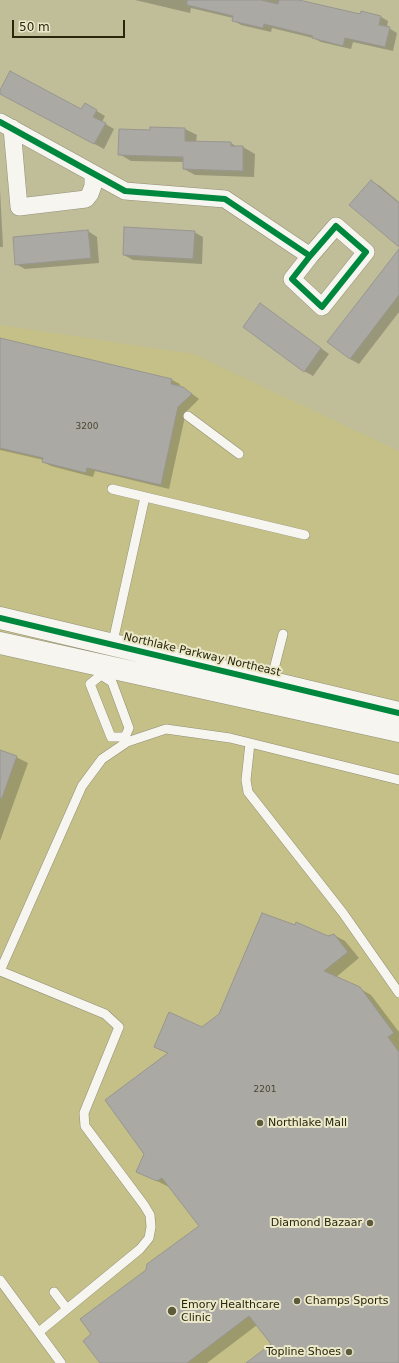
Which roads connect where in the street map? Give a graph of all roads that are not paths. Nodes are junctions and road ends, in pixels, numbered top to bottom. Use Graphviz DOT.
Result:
graph roads {
  1 [pos="6,125"];
  2 [pos="93,174"];
  3 [pos="310,256"];
  4 [pos="188,416"];
  5 [pos="239,454"];
  6 [pos="112,489"];
  7 [pos="145,497"];
  8 [pos="305,535"];
  9 [pos="0,618"];
  10 [pos="283,634"];
  11 [pos="0,643"];
  12 [pos="107,659"];
  13 [pos="271,681"];
  14 [pos="399,713"];
  15 [pos="399,731"];
  16 [pos="126,739"];
  17 [pos="250,743"];
  18 [pos="399,780"];
  19 [pos="0,971"];
  20 [pos="399,993"];
  21 [pos="0,1280"];
  22 [pos="54,1292"];
  23 [pos="67,1309"];
  24 [pos="39,1332"];
  25 [pos="61,1363"];
  1 -- 2 [label="street"];
  1 -- 2 [label="street"];
  2 -- 3 [label="street"];
  3 -- 3 [label="street"];
  4 -- 5 [label="lane"];
  6 -- 7 [label="lane"];
  7 -- 8 [label="lane"];
  7 -- 12 [label="lane"];
  9 -- 12 [label="street, Northlake Parkway Northeast"];
  10 -- 13 [label="lane"];
  11 -- 12 [label="street, Northlake Parkway Northeast"];
  12 -- 13 [label="street, Northlake Parkway Northeast"];
  12 -- 15 [label="street, Northlake Parkway Northeast"];
  12 -- 16 [label="lane"];
  12 -- 16 [label="lane"];
  13 -- 14 [label="street, Northlake Parkway Northeast"];
  16 -- 17 [label="lane"];
  16 -- 19 [label="lane"];
  17 -- 18 [label="lane"];
  17 -- 20 [label="lane"];
  19 -- 23 [label="lane"];
  21 -- 24 [label="lane"];
  22 -- 23 [label="lane"];
  23 -- 24 [label="lane"];
  24 -- 25 [label="lane"];
}
